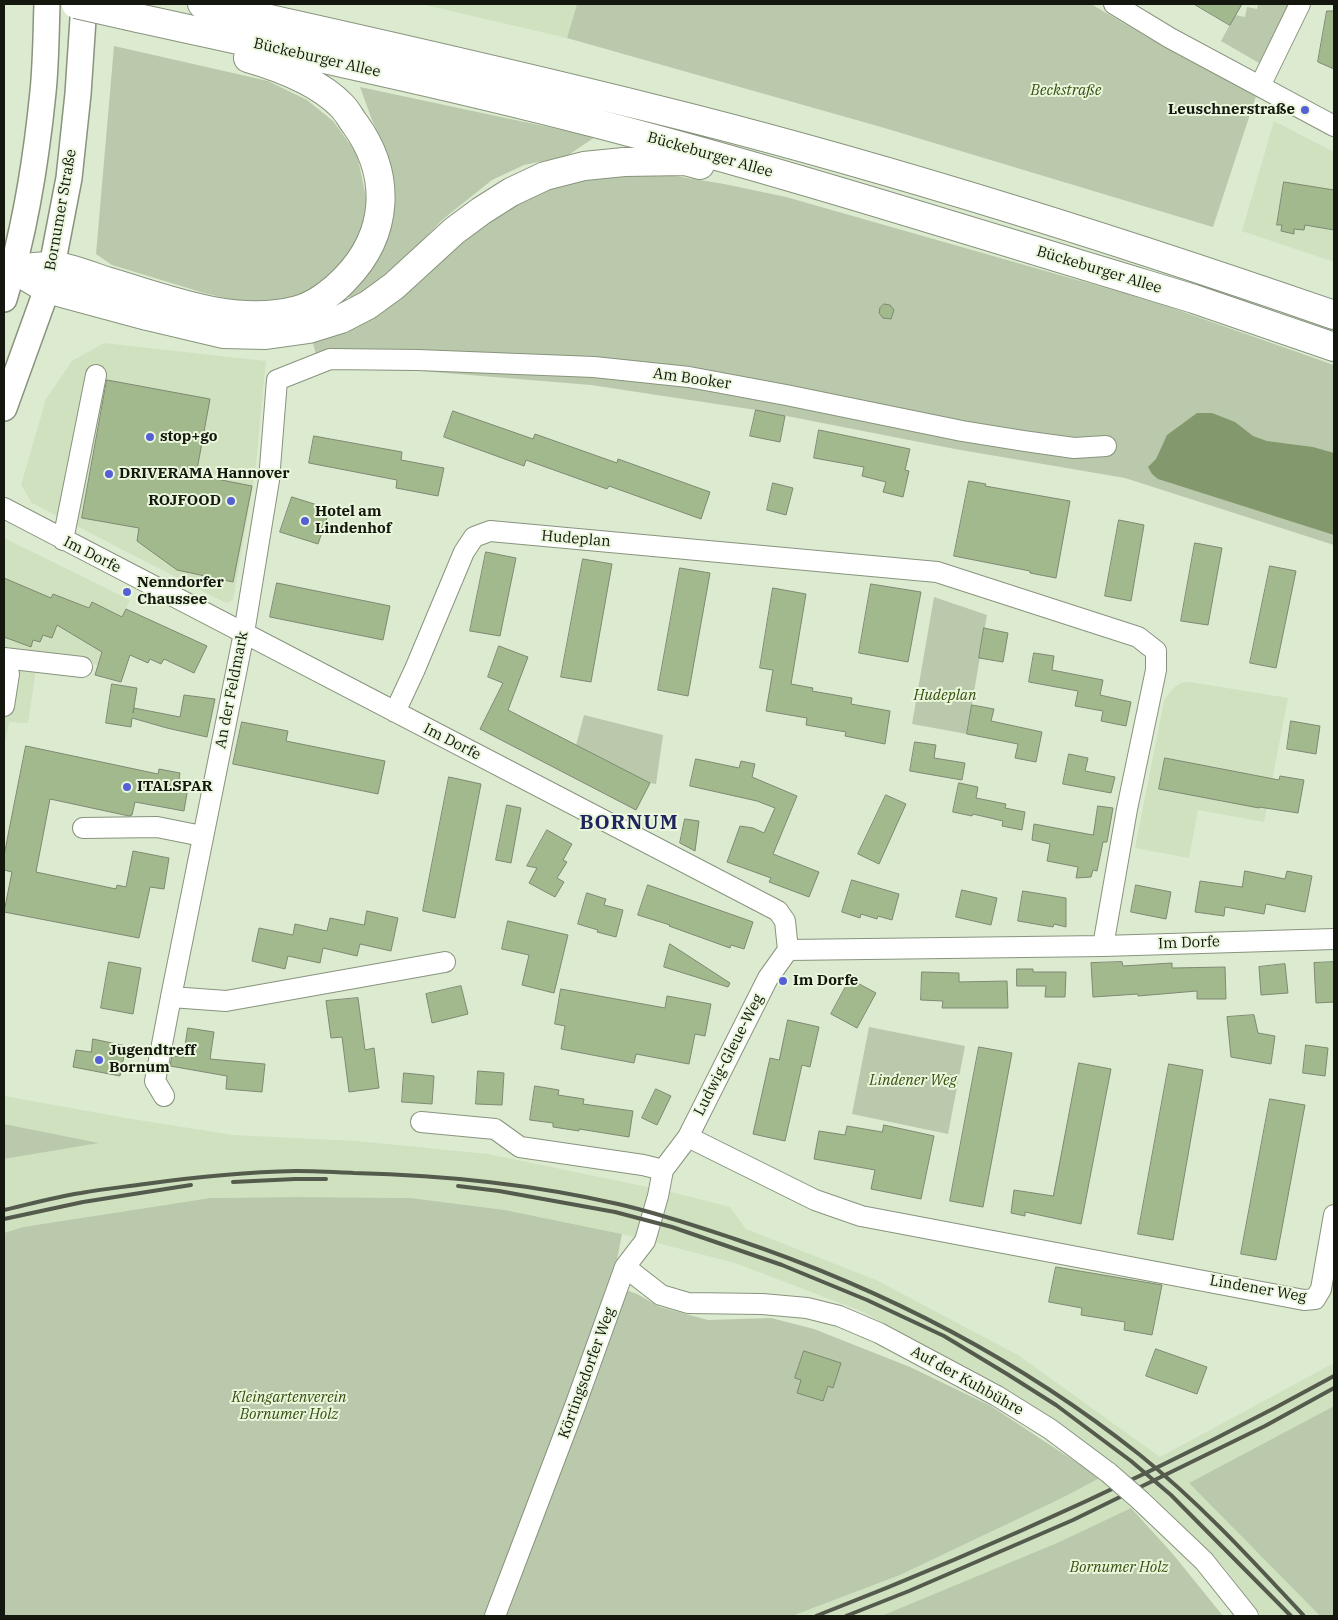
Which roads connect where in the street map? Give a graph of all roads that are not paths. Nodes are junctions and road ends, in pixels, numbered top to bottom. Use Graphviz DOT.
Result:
graph roads {
  1 [pos="47,4"];
  2 [pos="76,4"];
  3 [pos="84,4"];
  4 [pos="202,4"];
  5 [pos="1114,4"];
  6 [pos="1300,4"];
  7 [pos="129,16"];
  8 [pos="1260,86"];
  9 [pos="1334,126"];
  10 [pos="779,175"];
  11 [pos="13,269"];
  12 [pos="50,278"];
  13 [pos="4,299"];
  14 [pos="1334,315"];
  15 [pos="1334,347"];
  16 [pos="96,375"];
  17 [pos="277,380"];
  18 [pos="4,408"];
  19 [pos="1106,446"];
  20 [pos="4,508"];
  21 [pos="63,540"];
  22 [pos="244,633"];
  23 [pos="6,666"];
  24 [pos="82,668"];
  25 [pos="4,706"];
  26 [pos="395,712"];
  27 [pos="83,828"];
  28 [pos="202,836"];
  29 [pos="1334,939"];
  30 [pos="1103,946"];
  31 [pos="788,950"];
  32 [pos="445,962"];
  33 [pos="170,997"];
  34 [pos="164,1096"];
  35 [pos="421,1122"];
  36 [pos="688,1137"];
  37 [pos="663,1170"];
  38 [pos="1334,1215"];
  39 [pos="625,1266"];
  40 [pos="495,1616"];
  41 [pos="1248,1616"];
  1 -- 11 [label="main road"];
  2 -- 7 [label="highway, Bückeburger Allee, bridge"];
  3 -- 12 [label="main road, Bornumer Straße"];
  4 -- 14 [label="highway, Bückeburger Allee"];
  5 -- 8 [label="street"];
  6 -- 8 [label="street"];
  7 -- 10 [label="highway, Bückeburger Allee"];
  7 -- 12 [label="highway"];
  8 -- 9 [label="street"];
  10 -- 12 [label="highway"];
  10 -- 15 [label="highway, Bückeburger Allee"];
  11 -- 12 [label="highway"];
  11 -- 13 [label="main road"];
  12 -- 18 [label="main road, Bornumer Straße"];
  16 -- 21 [label="street"];
  17 -- 19 [label="street, Am Booker"];
  17 -- 22 [label="street, An der Feldmark"];
  20 -- 21 [label="street, Im Dorfe"];
  21 -- 22 [label="street, Im Dorfe"];
  22 -- 26 [label="street, Im Dorfe"];
  22 -- 28 [label="street, An der Feldmark"];
  23 -- 24 [label="street"];
  23 -- 25 [label="street"];
  26 -- 30 [label="street, Hudeplan"];
  26 -- 31 [label="street, Im Dorfe"];
  27 -- 28 [label="street"];
  28 -- 33 [label="street, An der Feldmark"];
  29 -- 30 [label="street, Im Dorfe"];
  30 -- 31 [label="street, Im Dorfe"];
  31 -- 36 [label="street, Ludwig-Gleue-Weg"];
  32 -- 33 [label="street"];
  33 -- 34 [label="street, An der Feldmark"];
  35 -- 37 [label="street"];
  36 -- 37 [label="street, Körtingsdorfer Weg"];
  36 -- 38 [label="street, Lindener Weg"];
  37 -- 39 [label="street, Körtingsdorfer Weg"];
  39 -- 40 [label="street, Körtingsdorfer Weg"];
  39 -- 41 [label="street, Auf der Kuhbühre, bridge"];
}
